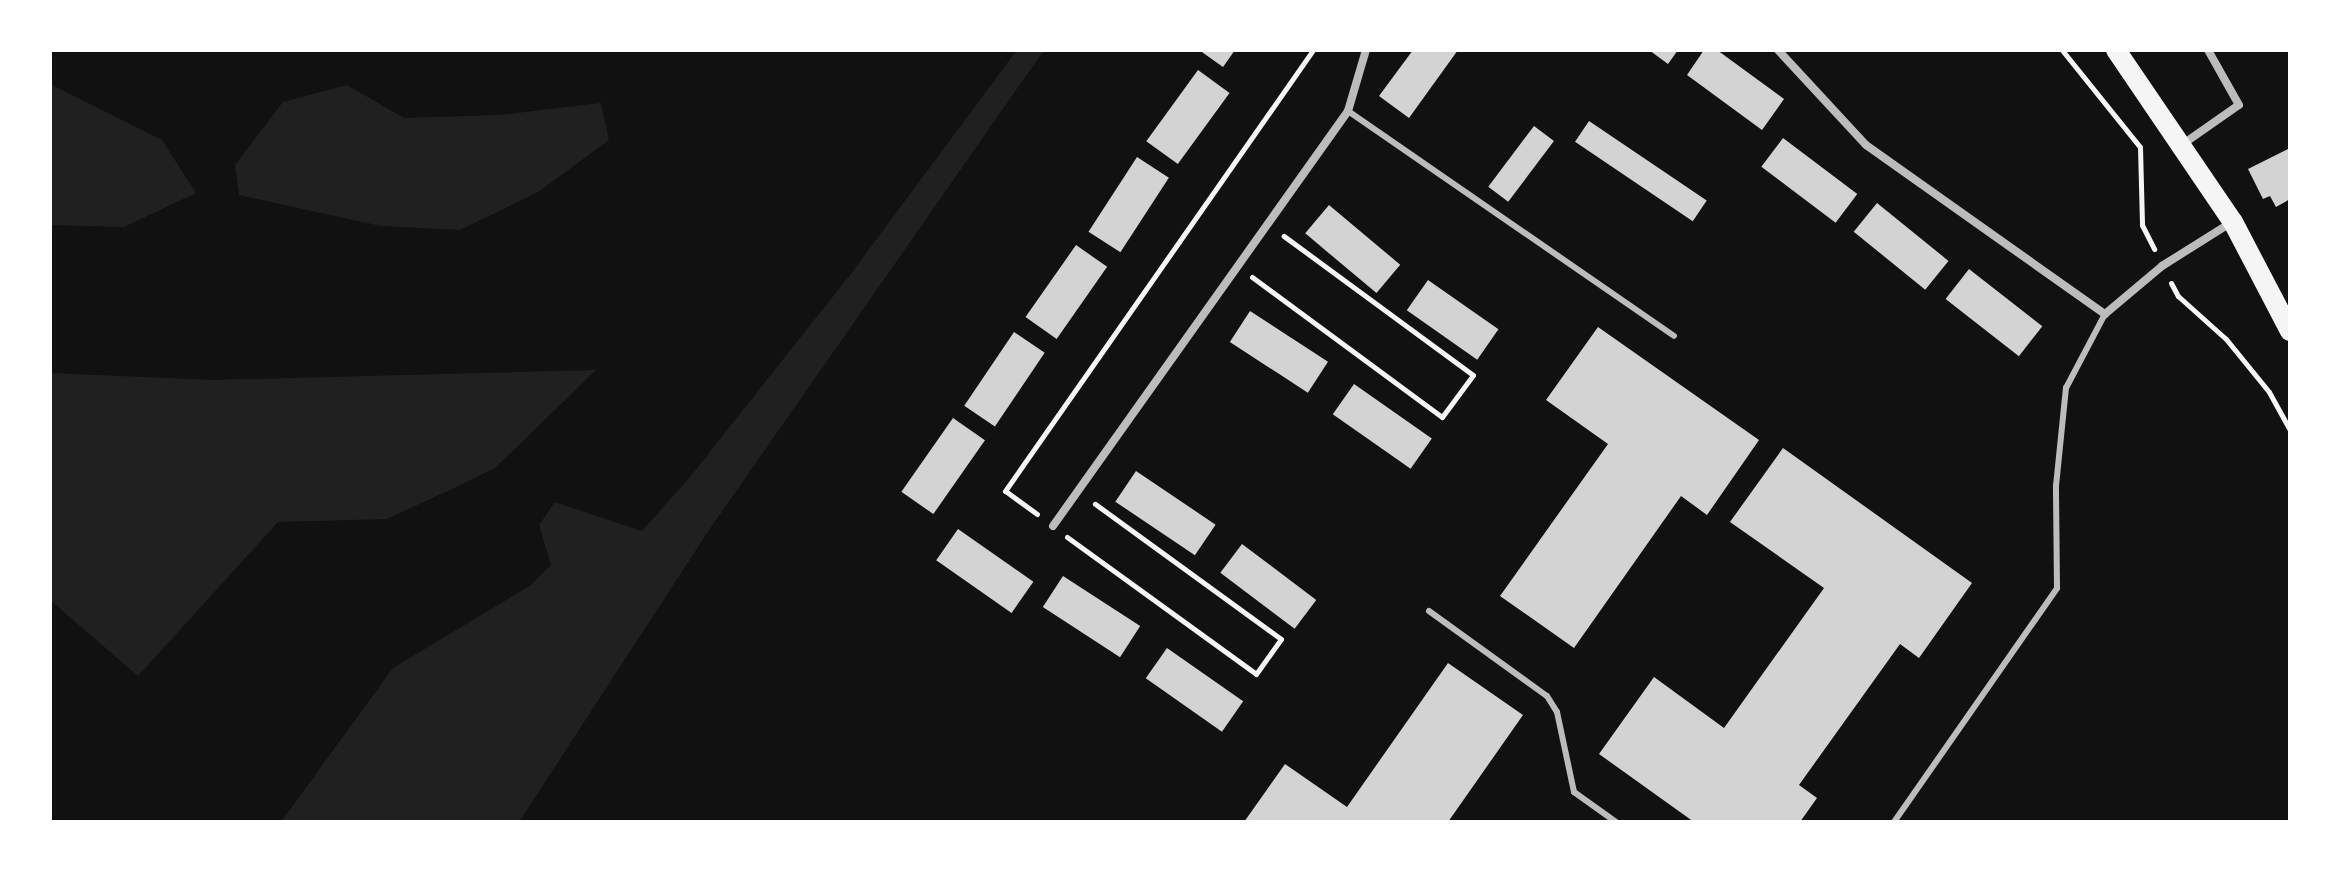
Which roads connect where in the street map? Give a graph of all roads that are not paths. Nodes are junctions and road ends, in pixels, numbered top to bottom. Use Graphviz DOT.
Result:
graph roads {
  1 [pos="1366,50"];
  2 [pos="1778,50"];
  3 [pos="2116,50"];
  4 [pos="2208,50"];
  5 [pos="1348,111"];
  6 [pos="2183,144"];
  7 [pos="2233,222"];
  8 [pos="2105,314"];
  9 [pos="2290,331"];
  10 [pos="1674,336"];
  11 [pos="1053,526"];
  12 [pos="1429,611"];
  13 [pos="1616,822"];
  14 [pos="1894,822"];
  1 -- 5 [label="street"];
  2 -- 8 [label="street"];
  3 -- 6 [label="main road"];
  4 -- 6 [label="street"];
  5 -- 10 [label="lane"];
  5 -- 11 [label="street"];
  6 -- 7 [label="main road"];
  7 -- 8 [label="street"];
  7 -- 9 [label="main road"];
  8 -- 14 [label="lane"];
  12 -- 13 [label="lane"];
}
